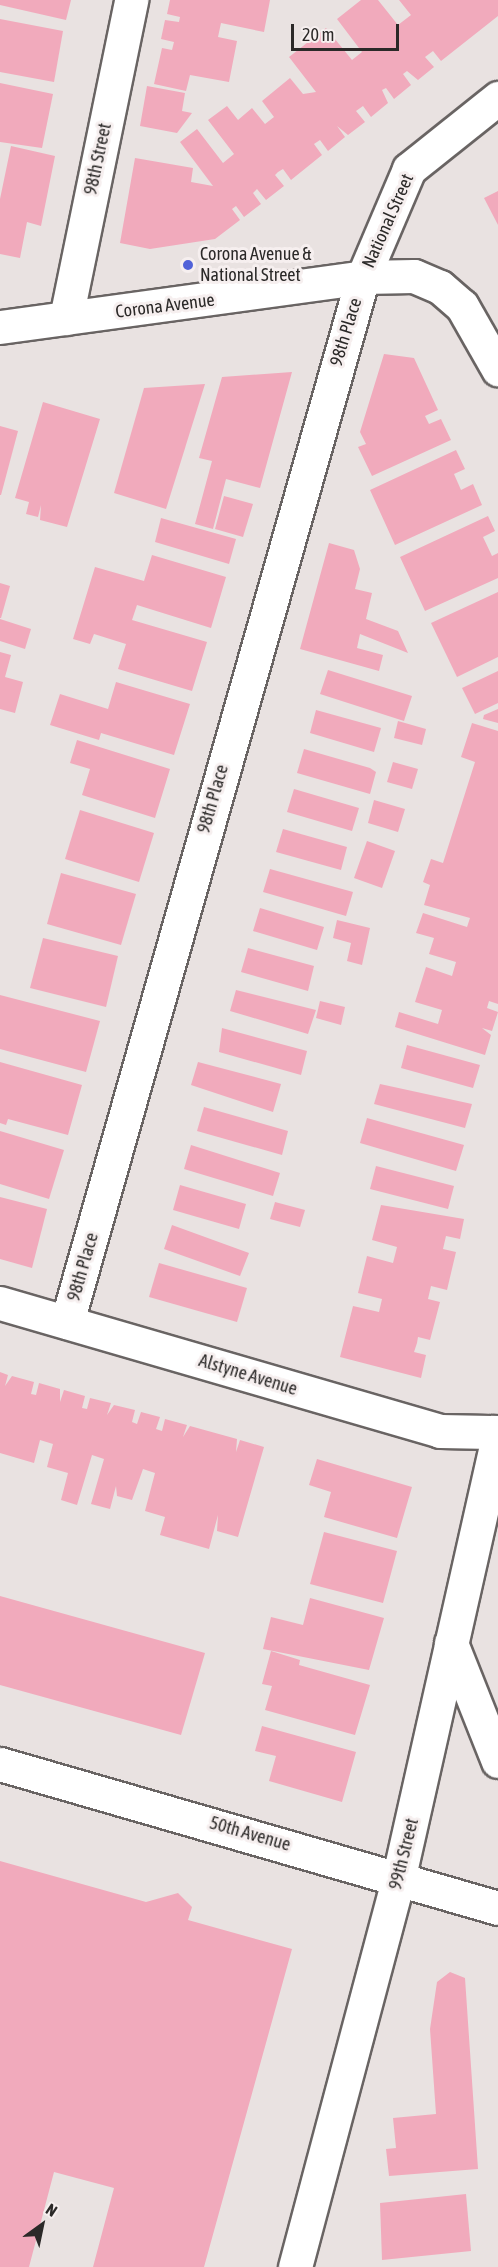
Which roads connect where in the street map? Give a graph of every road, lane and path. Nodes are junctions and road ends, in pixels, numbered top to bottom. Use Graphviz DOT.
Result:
graph roads {
  1 [pos="131,0"];
  2 [pos="498,98"];
  3 [pos="363,277"];
  4 [pos="66,318"];
  5 [pos="0,327"];
  6 [pos="498,369"];
  7 [pos="0,1303"];
  8 [pos="67,1322"];
  9 [pos="498,1432"];
  10 [pos="498,1437"];
  11 [pos="451,1643"];
  12 [pos="498,1761"];
  13 [pos="0,1764"];
  14 [pos="399,1876"];
  15 [pos="498,1908"];
  16 [pos="295,2267"];
  1 -- 4 [label="street, 98th Street"];
  2 -- 3 [label="street, National Street"];
  3 -- 4 [label="street, Corona Avenue"];
  3 -- 6 [label="street, Corona Avenue"];
  3 -- 8 [label="street, 98th Place"];
  4 -- 5 [label="street, Corona Avenue"];
  7 -- 8 [label="street, Alstyne Avenue"];
  8 -- 9 [label="street, Alstyne Avenue"];
  10 -- 11 [label="street, 99th Street"];
  11 -- 12 [label="street"];
  11 -- 14 [label="street, 99th Street"];
  13 -- 14 [label="street, 50th Avenue"];
  14 -- 15 [label="street, 50th Avenue"];
  14 -- 16 [label="street, 99th Street"];
}
